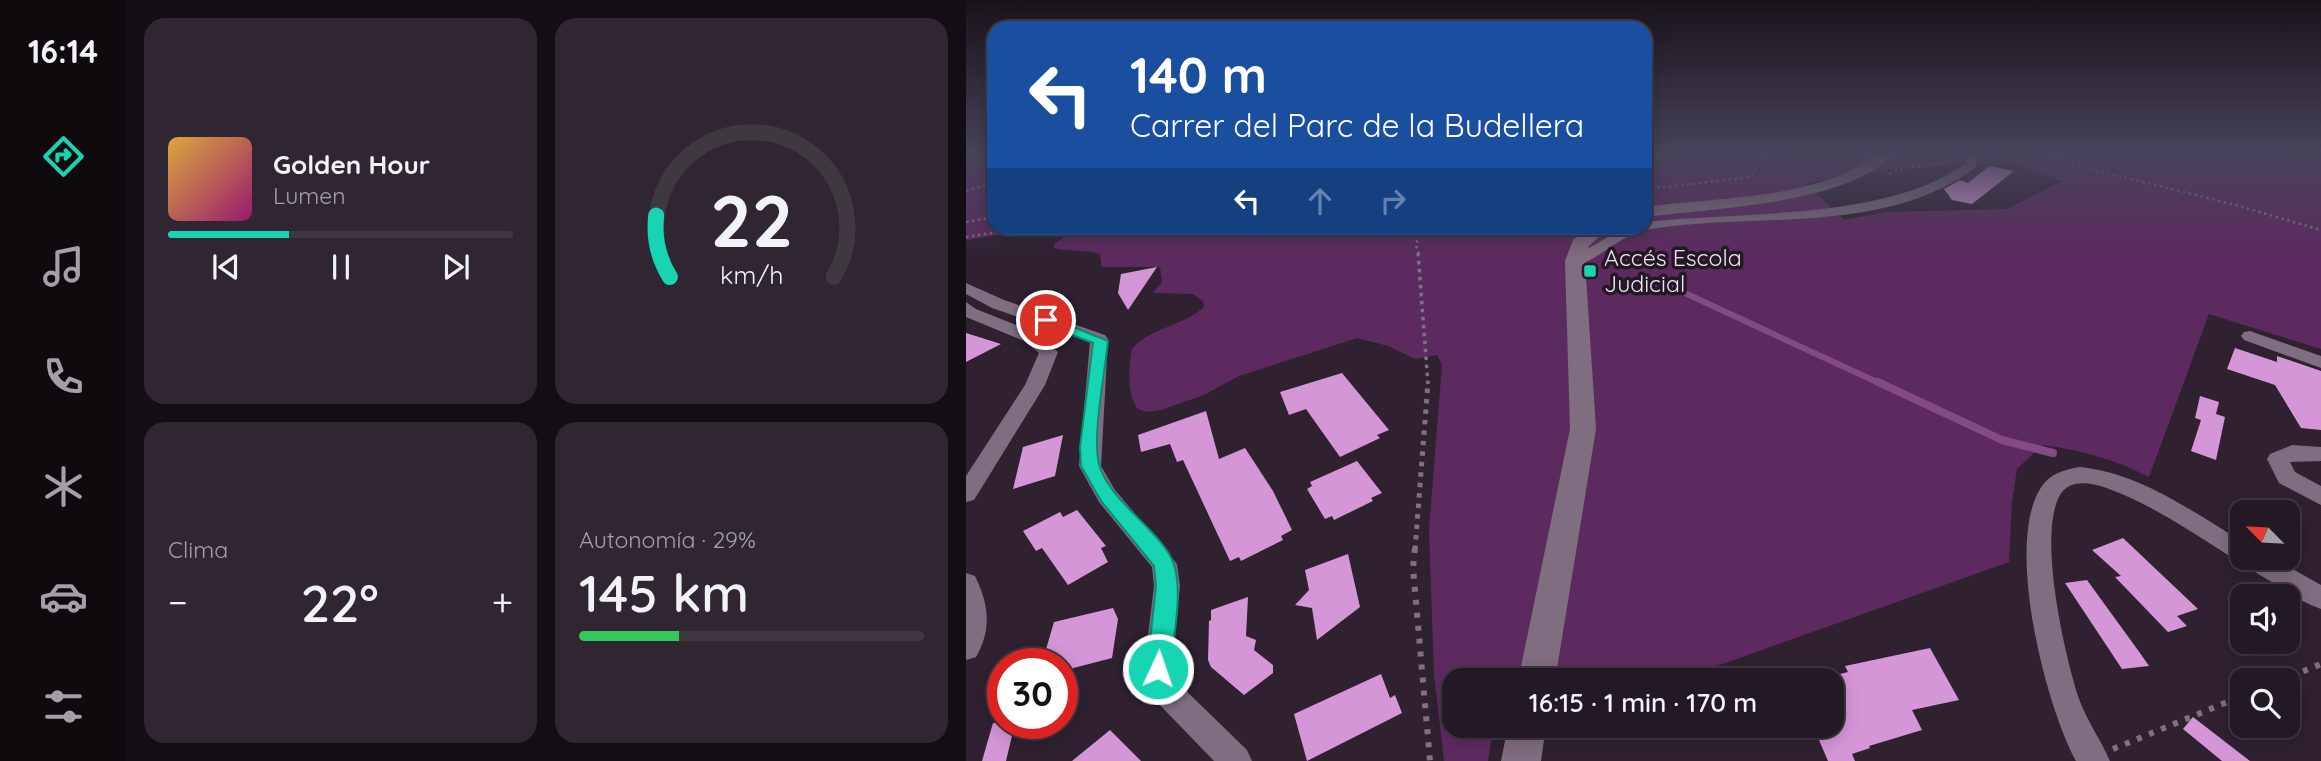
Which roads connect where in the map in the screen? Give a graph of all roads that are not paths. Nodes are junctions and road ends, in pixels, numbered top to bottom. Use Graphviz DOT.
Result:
graph roads {
  1 [pos="1817,188"];
  2 [pos="1932,188"];
  3 [pos="1652,211"];
  4 [pos="1652,225"];
  5 [pos="1591,235"];
  6 [pos="1617,235"];
  7 [pos="1575,261"];
  8 [pos="969,298"];
  9 [pos="2250,336"];
  10 [pos="2321,362"];
  11 [pos="2321,454"];
  12 [pos="966,494"];
  13 [pos="2321,497"];
  14 [pos="2230,546"];
  15 [pos="2272,570"];
  16 [pos="966,584"];
  17 [pos="2321,598"];
  18 [pos="966,648"];
  19 [pos="1538,668"];
  20 [pos="1525,738"];
  21 [pos="2093,759"];
  22 [pos="1236,761"];
  23 [pos="1521,761"];
  1 -- 3 [label="street"];
  2 -- 4 [label="street"];
  5 -- 7 [label="street"];
  6 -- 7 [label="street"];
  7 -- 19 [label="street"];
  8 -- 12 [label="street"];
  8 -- 22 [label="street"];
  9 -- 10 [label="street"];
  11 -- 13 [label="street"];
  14 -- 21 [label="street"];
  15 -- 17 [label="street"];
  16 -- 18 [label="street"];
  20 -- 23 [label="street"];
}
